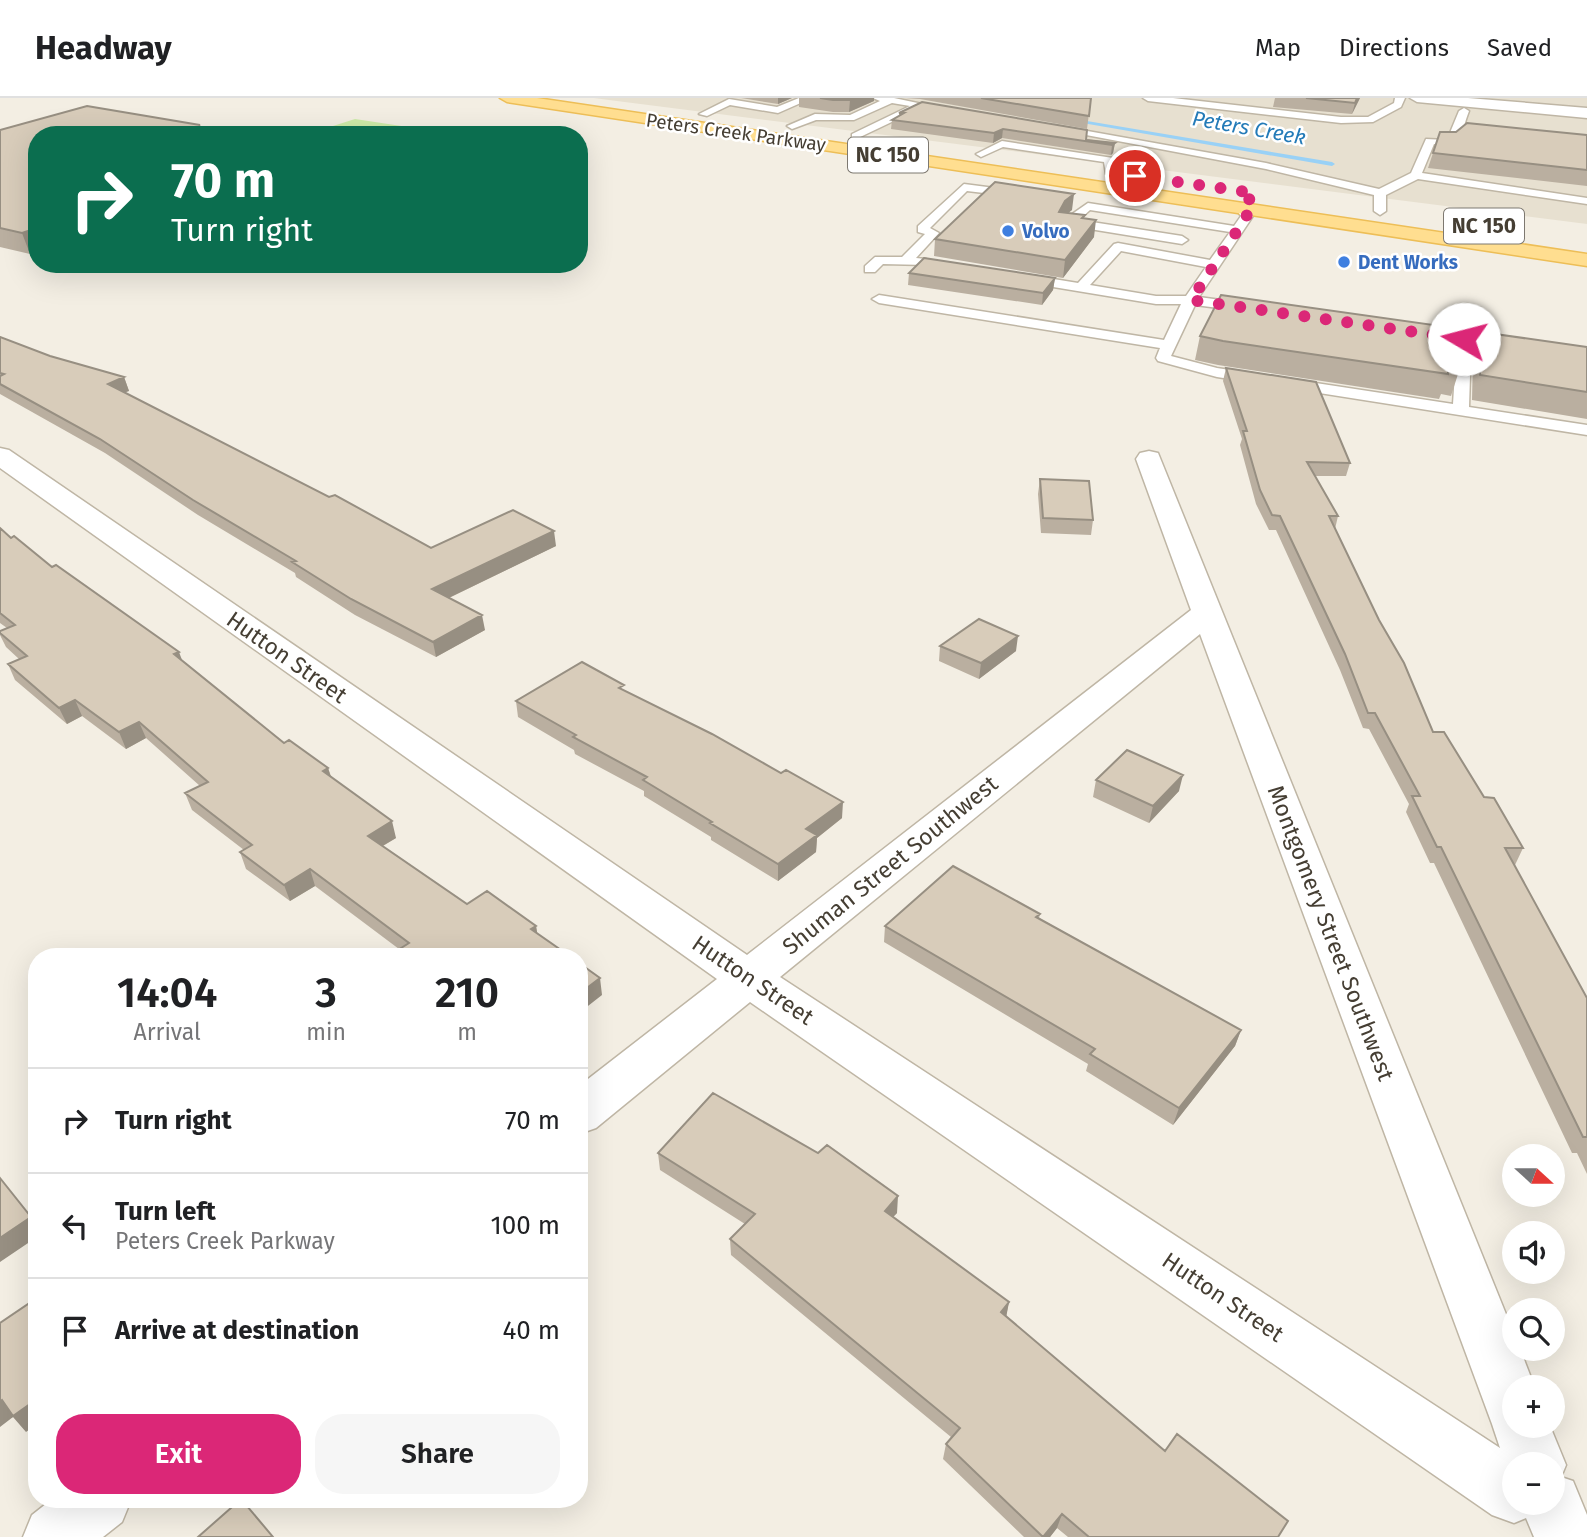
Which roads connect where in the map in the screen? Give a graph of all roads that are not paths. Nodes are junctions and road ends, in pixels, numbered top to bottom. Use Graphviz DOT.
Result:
graph roads {
  1 [pos="508,98"];
  2 [pos="594,98"];
  3 [pos="807,98"];
  4 [pos="878,98"];
  5 [pos="1148,98"];
  6 [pos="1400,98"];
  7 [pos="1418,98"];
  8 [pos="1427,98"];
  9 [pos="540,100"];
  10 [pos="891,100"];
  11 [pos="920,106"];
  12 [pos="1371,106"];
  13 [pos="1394,108"];
  14 [pos="1464,111"];
  15 [pos="962,113"];
  16 [pos="1587,113"];
  17 [pos="704,114"];
  18 [pos="792,126"];
  19 [pos="1043,127"];
  20 [pos="856,135"];
  21 [pos="963,151"];
  22 [pos="1195,153"];
  23 [pos="944,163"];
  24 [pos="1178,164"];
  25 [pos="1416,175"];
  26 [pos="1255,193"];
  27 [pos="1035,197"];
  28 [pos="1587,201"];
  29 [pos="1067,202"];
  30 [pos="1380,202"];
  31 [pos="1088,206"];
  32 [pos="1241,208"];
  33 [pos="1238,230"];
  34 [pos="1182,240"];
  35 [pos="1587,242"];
  36 [pos="1587,260"];
  37 [pos="906,261"];
  38 [pos="929,263"];
  39 [pos="1214,265"];
  40 [pos="870,269"];
  41 [pos="1008,276"];
  42 [pos="1081,288"];
  43 [pos="880,299"];
  44 [pos="1191,300"];
  45 [pos="1264,310"];
  46 [pos="1410,331"];
  47 [pos="1464,339"];
  48 [pos="1169,345"];
  49 [pos="1520,346"];
  50 [pos="1461,410"];
  51 [pos="1587,430"];
  52 [pos="0,456"];
  53 [pos="1149,459"];
  54 [pos="1208,612"];
  55 [pos="748,978"];
  56 [pos="588,1107"];
  57 [pos="1502,1376"];
  58 [pos="1502,1484"];
  59 [pos="90,1508"];
  60 [pos="54,1537"];
  1 -- 9 [label="main road, Peters Creek Parkway / NC 150"];
  2 -- 17 [label="main road, Peters Creek Parkway / NC 150"];
  3 -- 17 [label="lane"];
  4 -- 10 [label="lane"];
  5 -- 13 [label="lane"];
  6 -- 13 [label="lane"];
  7 -- 8 [label="street"];
  8 -- 16 [label="street"];
  9 -- 23 [label="main road, Peters Creek Parkway / NC 150"];
  10 -- 11 [label="lane"];
  10 -- 18 [label="lane"];
  11 -- 15 [label="lane"];
  11 -- 20 [label="lane"];
  12 -- 13 [label="lane"];
  14 -- 25 [label="lane"];
  17 -- 18 [label="main road, Peters Creek Parkway / NC 150"];
  18 -- 20 [label="main road, Peters Creek Parkway / NC 150"];
  19 -- 22 [label="lane"];
  20 -- 21 [label="main road, Peters Creek Parkway / NC 150"];
  21 -- 23 [label="main road"];
  21 -- 26 [label="main road, Peters Creek Parkway / NC 150"];
  22 -- 24 [label="lane"];
  22 -- 30 [label="lane"];
  23 -- 32 [label="main road, Peters Creek Parkway / NC 150"];
  25 -- 28 [label="lane"];
  25 -- 30 [label="lane"];
  26 -- 30 [label="main road, Peters Creek Parkway / NC 150"];
  26 -- 32 [label="main road"];
  27 -- 37 [label="lane"];
  29 -- 31 [label="lane"];
  30 -- 35 [label="main road, Peters Creek Parkway / NC 150"];
  31 -- 33 [label="lane"];
  31 -- 34 [label="lane"];
  32 -- 33 [label="lane"];
  32 -- 36 [label="main road, Peters Creek Parkway / NC 150"];
  33 -- 39 [label="lane"];
  37 -- 38 [label="lane"];
  37 -- 40 [label="lane"];
  39 -- 42 [label="lane"];
  39 -- 44 [label="lane"];
  41 -- 42 [label="lane"];
  42 -- 44 [label="lane"];
  43 -- 48 [label="lane"];
  44 -- 45 [label="lane"];
  44 -- 48 [label="lane"];
  46 -- 47 [label="lane"];
  47 -- 49 [label="lane"];
  47 -- 50 [label="lane"];
  48 -- 50 [label="lane"];
  50 -- 51 [label="lane"];
  52 -- 55 [label="street, Hutton Street"];
  53 -- 54 [label="street, Montgomery Street Southwest"];
  54 -- 55 [label="street, Shuman Street Southwest"];
  54 -- 57 [label="street, Montgomery Street Southwest"];
  55 -- 56 [label="street, Shuman Street Southwest"];
  55 -- 58 [label="street, Hutton Street"];
  59 -- 60 [label="street"];
}
